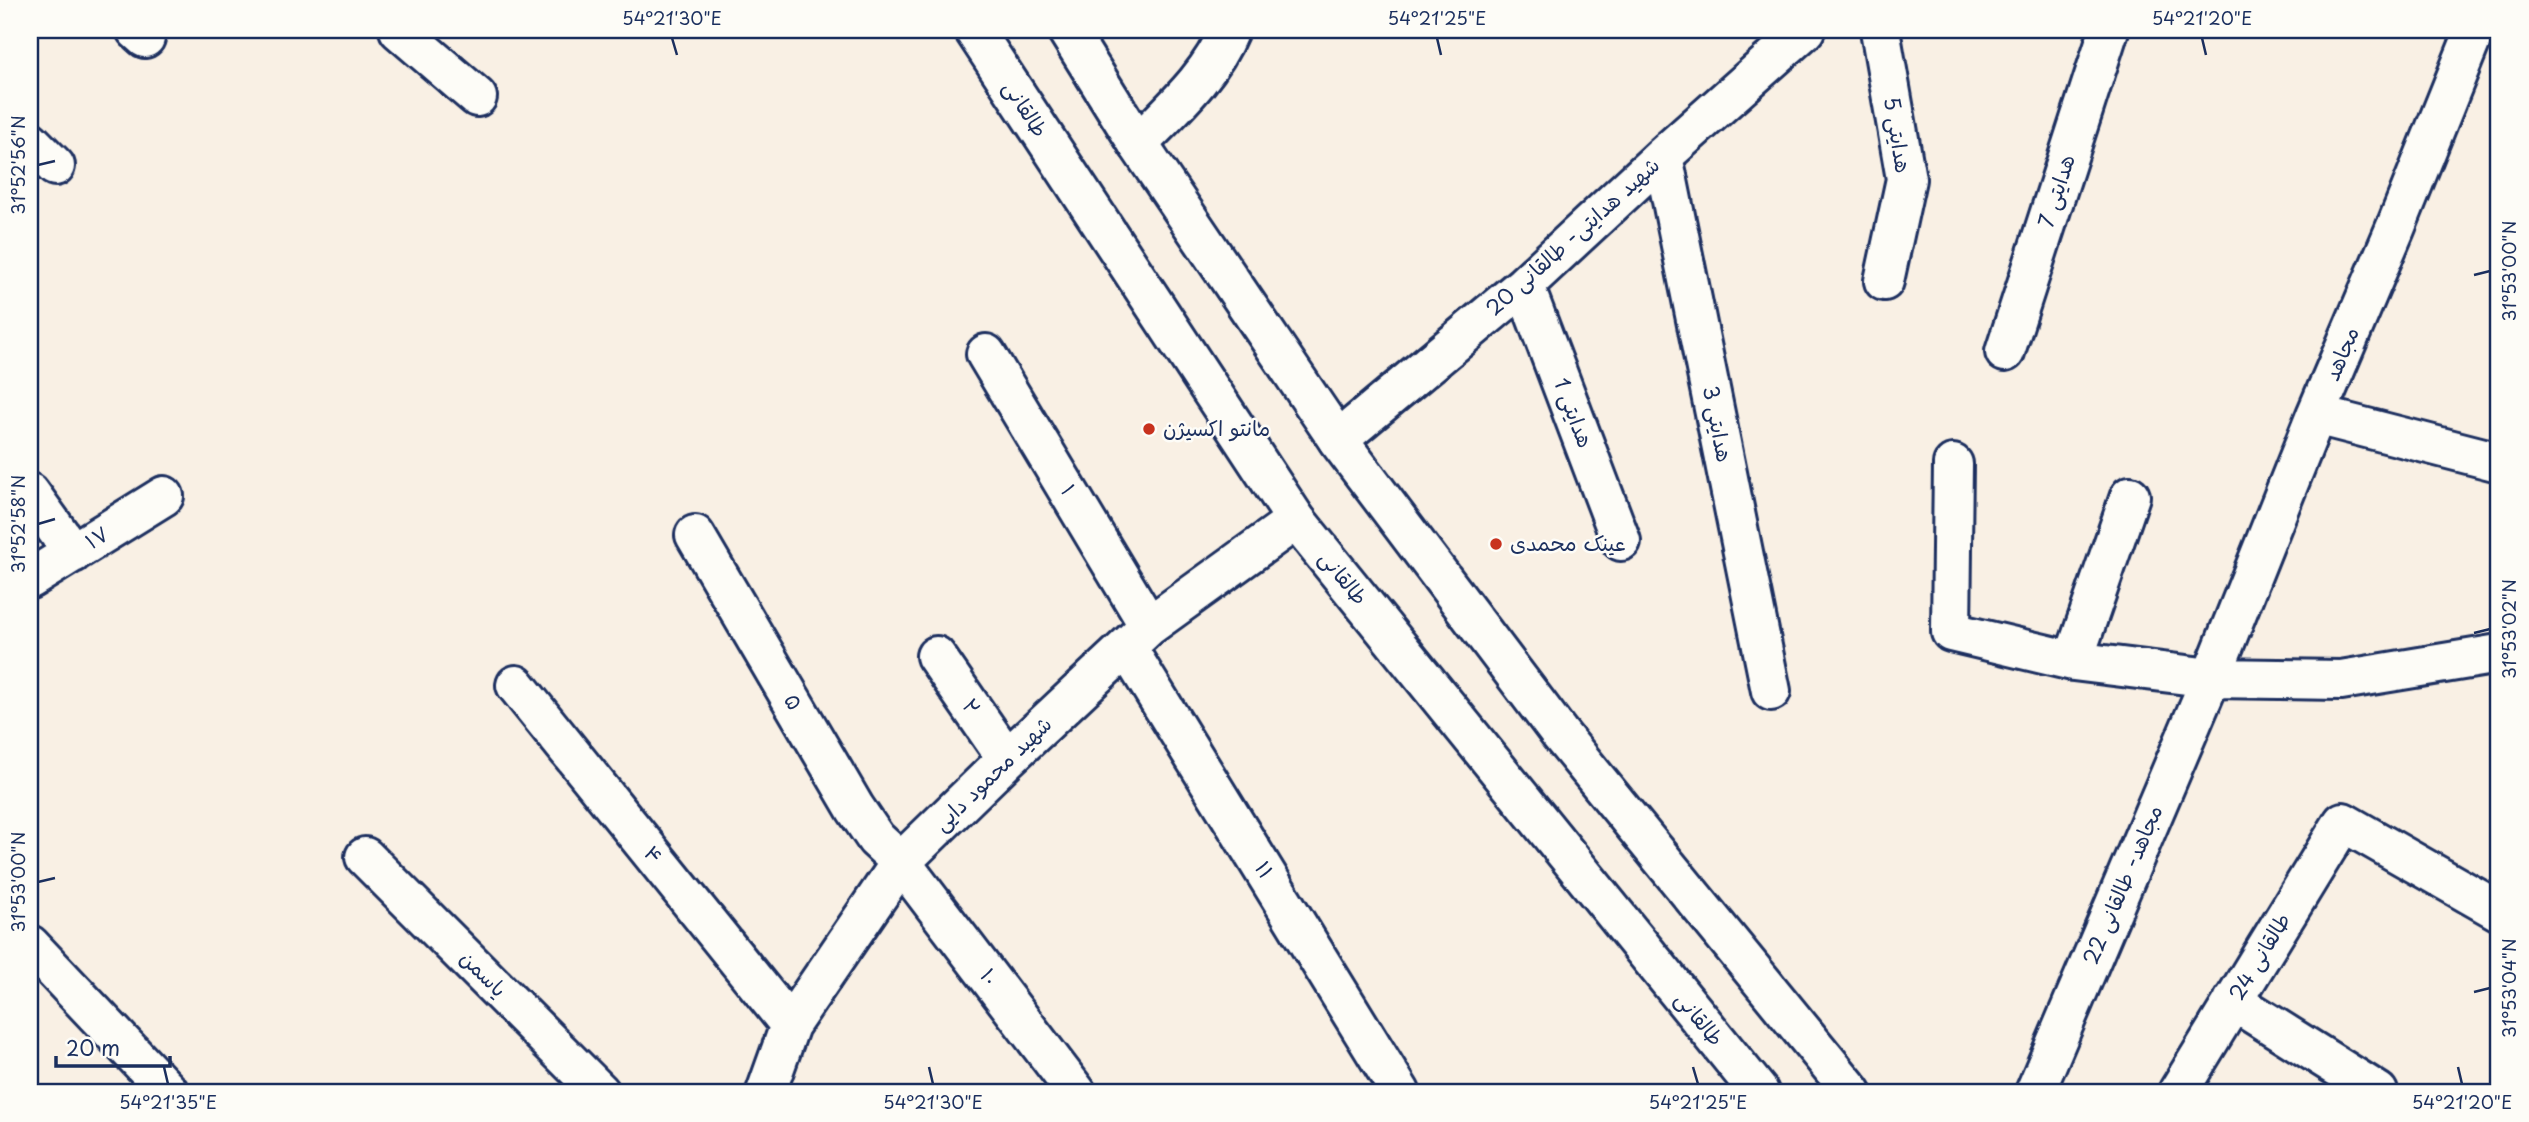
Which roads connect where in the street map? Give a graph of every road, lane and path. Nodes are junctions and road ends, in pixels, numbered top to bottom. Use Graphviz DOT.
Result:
graph roads {
  1 [pos="399,30"];
  2 [pos="974,30"];
  3 [pos="1067,30"];
  4 [pos="1229,30"];
  5 [pos="1805,30"];
  6 [pos="1880,30"];
  7 [pos="2109,30"];
  8 [pos="2475,30"];
  9 [pos="477,97"];
  10 [pos="1138,144"];
  11 [pos="1662,156"];
  12 [pos="1884,281"];
  13 [pos="1524,285"];
  14 [pos="2005,352"];
  15 [pos="986,354"];
  16 [pos="2316,415"];
  17 [pos="1338,440"];
  18 [pos="2499,462"];
  19 [pos="1953,464"];
  20 [pos="30,493"];
  21 [pos="164,496"];
  22 [pos="2130,496"];
  23 [pos="1296,520"];
  24 [pos="695,535"];
  25 [pos="1621,541"];
  26 [pos="73,553"];
  27 [pos="30,579"];
  28 [pos="1138,637"];
  29 [pos="2499,654"];
  30 [pos="936,656"];
  31 [pos="2073,661"];
  32 [pos="2211,678"];
  33 [pos="516,685"];
  34 [pos="1771,691"];
  35 [pos="1007,759"];
  36 [pos="365,857"];
  37 [pos="901,862"];
  38 [pos="2499,911"];
  39 [pos="30,945"];
  40 [pos="2233,1001"];
  41 [pos="790,1025"];
  42 [pos="169,1092"];
  43 [pos="600,1092"];
  44 [pos="766,1092"];
  45 [pos="1076,1092"];
  46 [pos="1400,1092"];
  47 [pos="1759,1092"];
  48 [pos="1852,1092"];
  49 [pos="2035,1092"];
  50 [pos="2178,1092"];
  51 [pos="2378,1092"];
  1 -- 9 [label="street"];
  2 -- 23 [label="street, طالقانی"];
  3 -- 10 [label="street"];
  4 -- 10 [label="street"];
  5 -- 11 [label="street, شهید هدایتی- طالقانی 20"];
  6 -- 12 [label="street, هدایتی 5"];
  7 -- 14 [label="street, هدایتی 7"];
  8 -- 16 [label="street, مجاهد"];
  10 -- 17 [label="street"];
  11 -- 13 [label="street, شهید هدایتی- طالقانی 20"];
  11 -- 34 [label="street, هدایتی 3"];
  13 -- 17 [label="street, شهید هدایتی- طالقانی 20"];
  13 -- 25 [label="street, هدایتی 1"];
  15 -- 28 [label="street, ۱"];
  16 -- 18 [label="street"];
  16 -- 32 [label="street, مجاهد"];
  17 -- 48 [label="street"];
  19 -- 31 [label="street"];
  20 -- 26 [label="street"];
  21 -- 26 [label="street, ۱۷"];
  22 -- 31 [label="street"];
  23 -- 28 [label="street, شهید محمود دایی"];
  23 -- 47 [label="street, طالقانی"];
  24 -- 37 [label="street, ۵"];
  26 -- 27 [label="street, ۱۷"];
  28 -- 35 [label="street, شهید محمود دایی"];
  28 -- 46 [label="street, ۱۱"];
  29 -- 32 [label="street"];
  30 -- 35 [label="street, ۲"];
  31 -- 32 [label="street"];
  32 -- 49 [label="street, مجاهد- طالقانی 22"];
  33 -- 41 [label="street, ۴"];
  35 -- 37 [label="street, شهید محمود دایی"];
  36 -- 43 [label="street, یاسمن"];
  37 -- 41 [label="street, شهید محمود دایی"];
  37 -- 45 [label="street, ۱۰"];
  38 -- 40 [label="street, طالقانی 24"];
  39 -- 42 [label="street"];
  40 -- 50 [label="street, طالقانی 24"];
  40 -- 51 [label="street"];
  41 -- 44 [label="street, شهید محمود دایی"];
}
